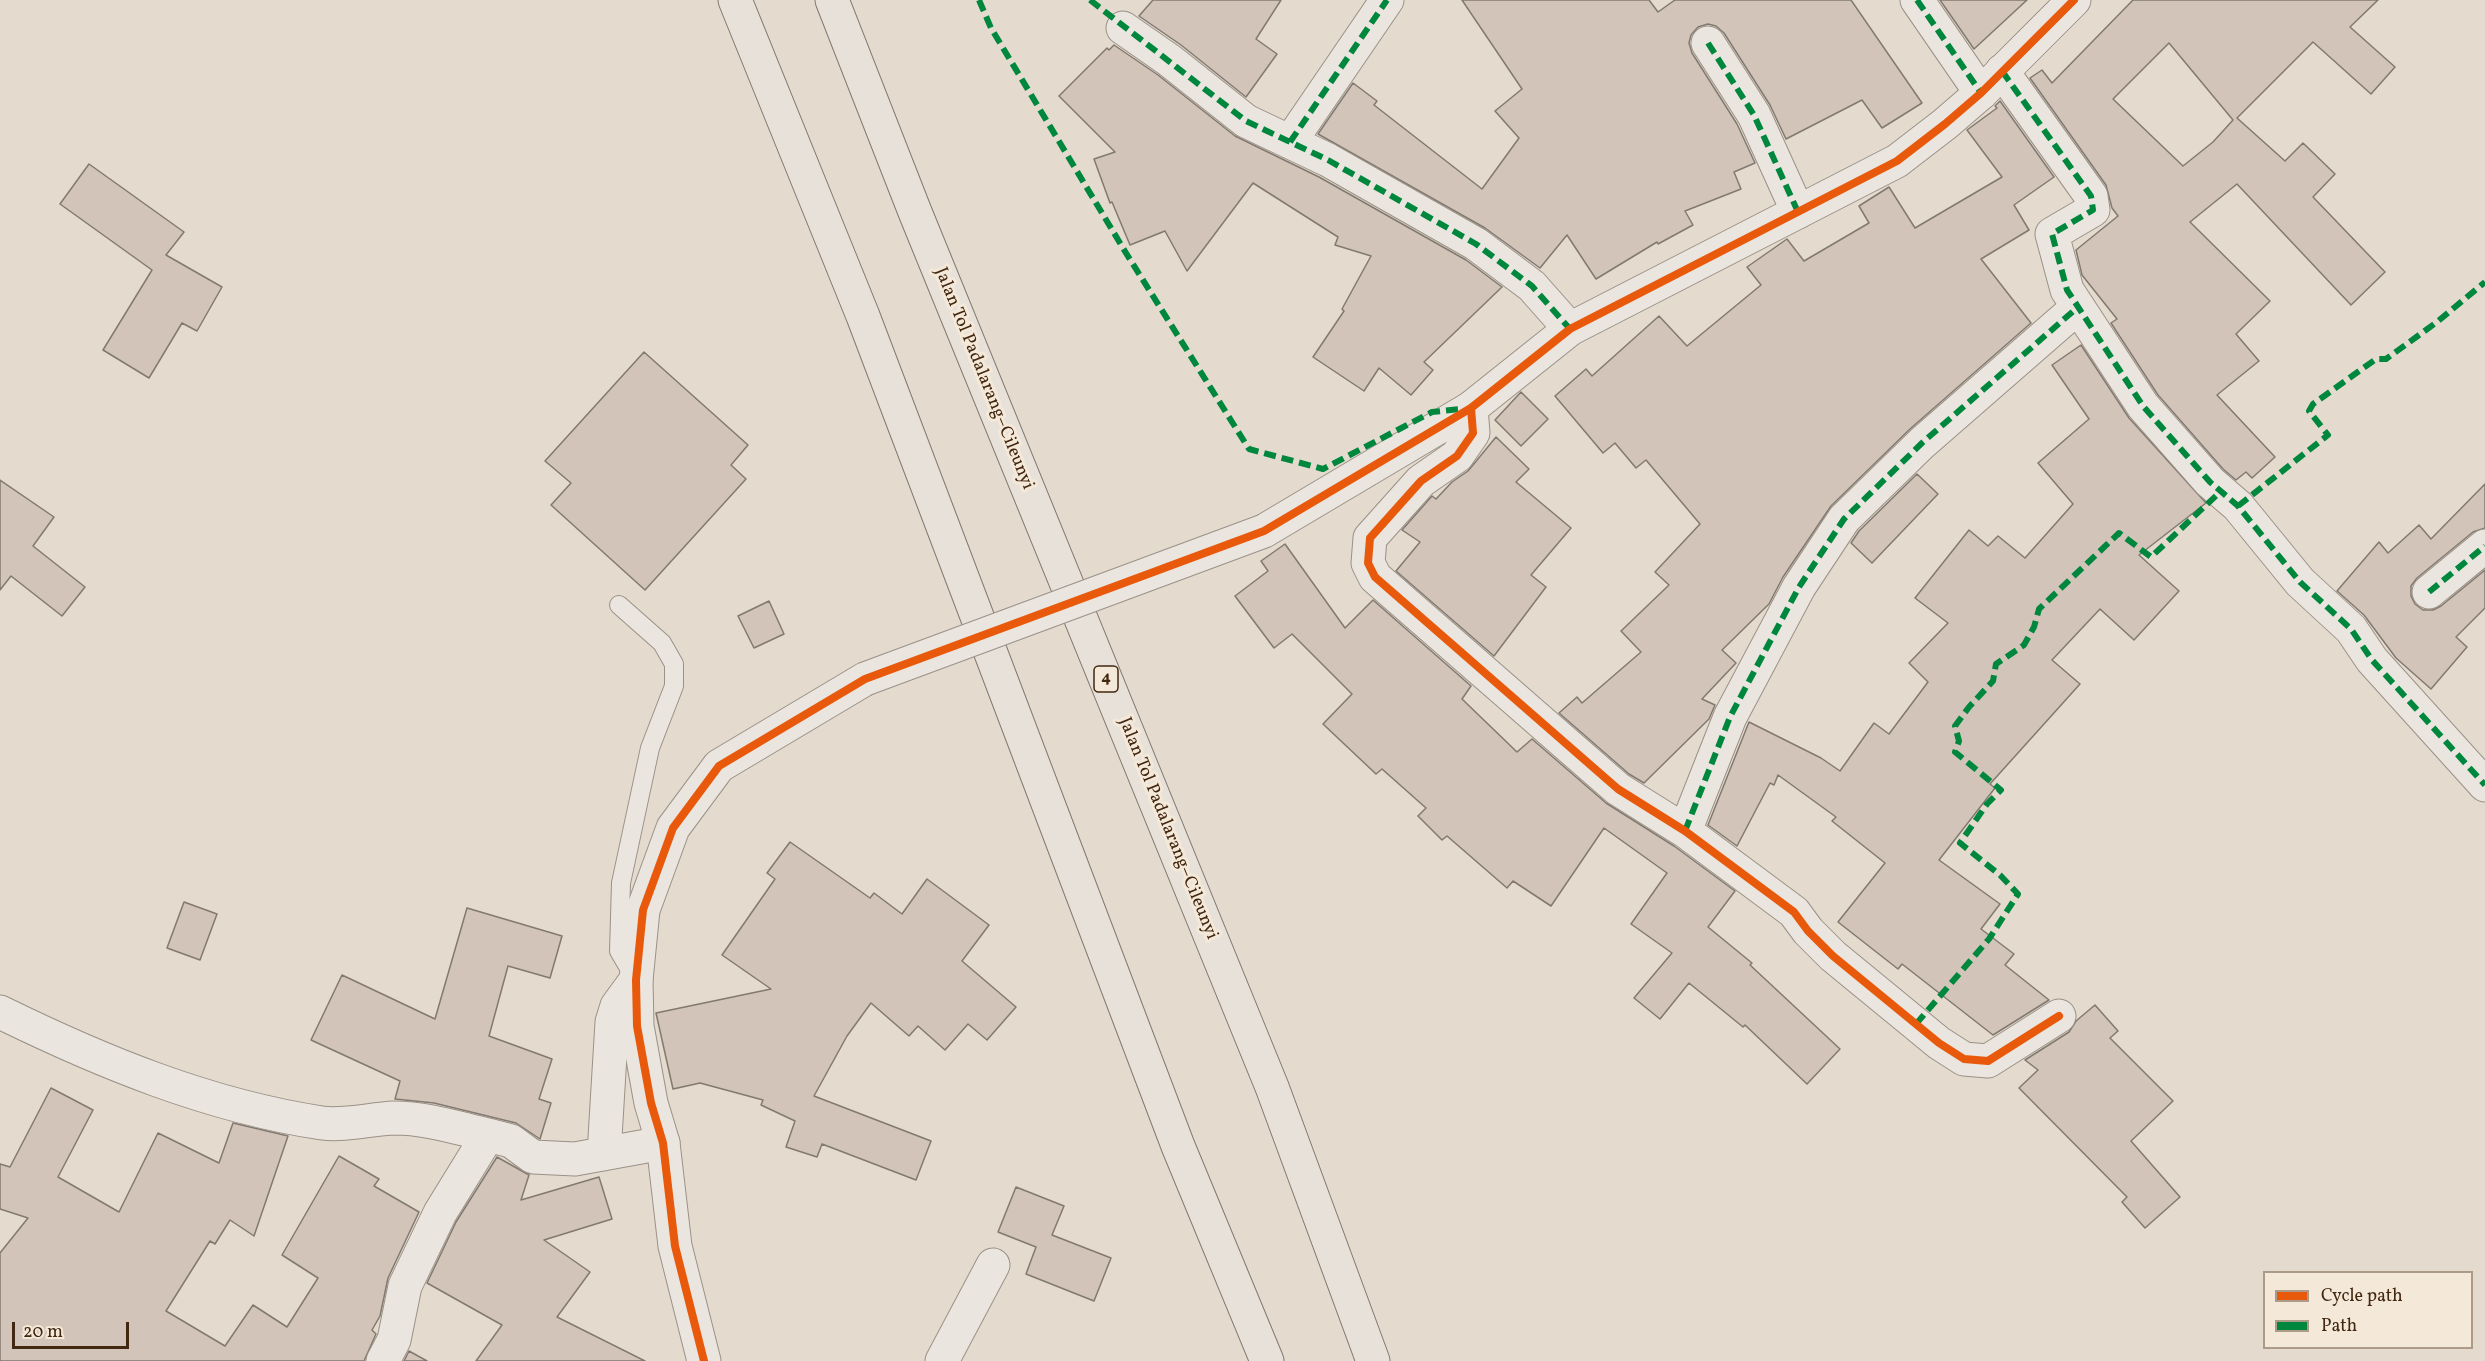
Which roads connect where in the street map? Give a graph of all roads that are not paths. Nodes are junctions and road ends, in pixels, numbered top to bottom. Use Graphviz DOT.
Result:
graph roads {
  1 [pos="735,0"];
  2 [pos="832,0"];
  3 [pos="1387,0"];
  4 [pos="1917,0"];
  5 [pos="2074,0"];
  6 [pos="1123,28"];
  7 [pos="1708,43"];
  8 [pos="1991,82"];
  9 [pos="1290,142"];
  10 [pos="1798,212"];
  11 [pos="2078,307"];
  12 [pos="1570,329"];
  13 [pos="1470,408"];
  14 [pos="2485,546"];
  15 [pos="2429,591"];
  16 [pos="619,606"];
  17 [pos="2485,785"];
  18 [pos="1685,831"];
  19 [pos="636,980"];
  20 [pos="0,1012"];
  21 [pos="2059,1016"];
  22 [pos="488,1136"];
  23 [pos="663,1143"];
  24 [pos="604,1154"];
  25 [pos="993,1265"];
  26 [pos="383,1361"];
  27 [pos="704,1361"];
  28 [pos="942,1361"];
  29 [pos="1267,1361"];
  30 [pos="1373,1361"];
  1 -- 29 [label="highway"];
  2 -- 30 [label="highway, Jalan Tol Padalarang–Cileunyi / 4"];
  3 -- 9 [label="street"];
  4 -- 8 [label="street"];
  5 -- 8 [label="street"];
  6 -- 9 [label="street"];
  7 -- 10 [label="street"];
  8 -- 10 [label="street"];
  8 -- 11 [label="street"];
  9 -- 12 [label="street"];
  10 -- 12 [label="street"];
  11 -- 17 [label="street"];
  11 -- 18 [label="street"];
  12 -- 13 [label="street"];
  13 -- 18 [label="street"];
  13 -- 19 [label="street, bridge"];
  14 -- 15 [label="street"];
  16 -- 19 [label="lane"];
  18 -- 21 [label="street"];
  19 -- 23 [label="street"];
  19 -- 24 [label="street"];
  20 -- 22 [label="street"];
  22 -- 24 [label="street"];
  22 -- 26 [label="street"];
  23 -- 24 [label="street"];
  23 -- 27 [label="street"];
  25 -- 28 [label="street"];
}
